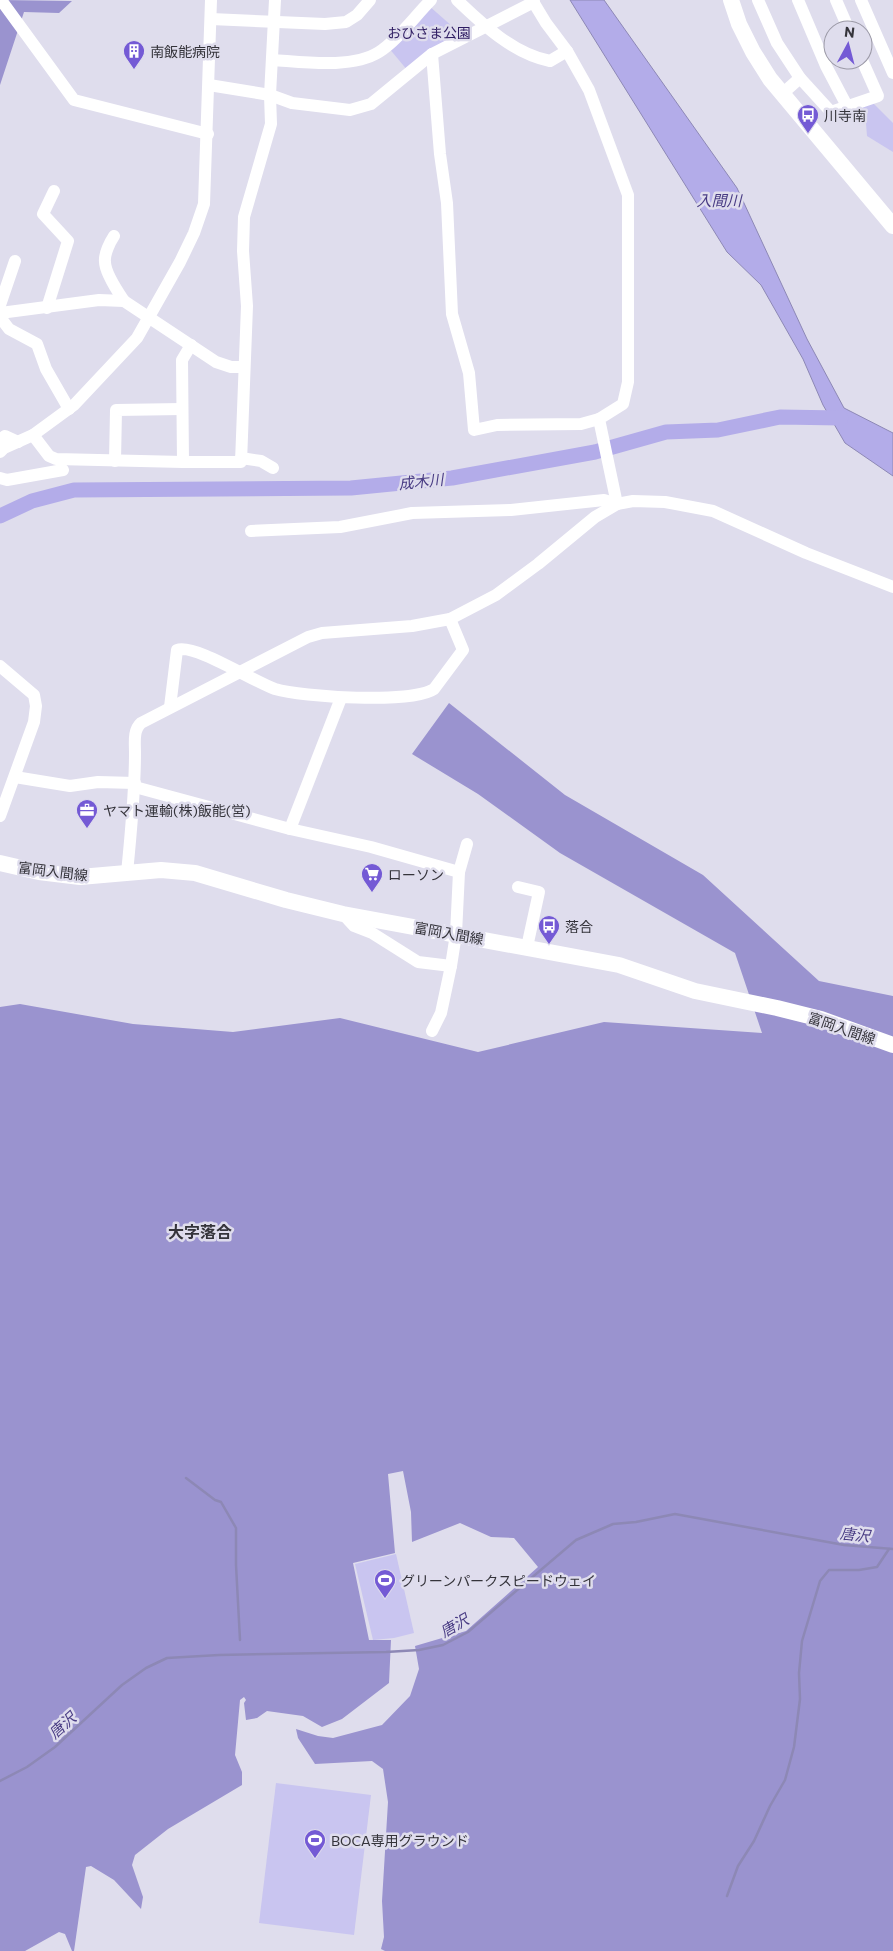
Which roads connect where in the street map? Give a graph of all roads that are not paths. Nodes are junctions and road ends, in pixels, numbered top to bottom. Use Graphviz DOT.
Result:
graph roads {
  1 [pos="1,0"];
  2 [pos="211,0"];
  3 [pos="275,0"];
  4 [pos="370,0"];
  5 [pos="457,0"];
  6 [pos="731,0"];
  7 [pos="758,0"];
  8 [pos="798,0"];
  9 [pos="836,0"];
  10 [pos="861,0"];
  11 [pos="428,1"];
  12 [pos="533,1"];
  13 [pos="211,19"];
  14 [pos="845,20"];
  15 [pos="275,22"];
  16 [pos="486,27"];
  17 [pos="567,51"];
  18 [pos="432,54"];
  19 [pos="273,60"];
  20 [pos="866,70"];
  21 [pos="893,73"];
  22 [pos="800,78"];
  23 [pos="209,85"];
  24 [pos="782,94"];
  25 [pos="270,95"];
  26 [pos="847,106"];
  27 [pos="208,134"];
  28 [pos="54,190"];
  29 [pos="893,226"];
  30 [pos="114,236"];
  31 [pos="15,261"];
  32 [pos="124,301"];
  33 [pos="0,305"];
  34 [pos="46,308"];
  35 [pos="0,313"];
  36 [pos="148,316"];
  37 [pos="0,317"];
  38 [pos="191,345"];
  39 [pos="244,367"];
  40 [pos="69,409"];
  41 [pos="182,409"];
  42 [pos="600,425"];
  43 [pos="33,435"];
  44 [pos="0,440"];
  45 [pos="18,442"];
  46 [pos="0,452"];
  47 [pos="241,458"];
  48 [pos="115,461"];
  49 [pos="183,462"];
  50 [pos="274,468"];
  51 [pos="63,470"];
  52 [pos="0,478"];
  53 [pos="616,504"];
  54 [pos="251,531"];
  55 [pos="893,587"];
  56 [pos="450,618"];
  57 [pos="0,666"];
  58 [pos="238,672"];
  59 [pos="341,698"];
  60 [pos="170,707"];
  61 [pos="15,777"];
  62 [pos="135,785"];
  63 [pos="0,816"];
  64 [pos="290,829"];
  65 [pos="467,844"];
  66 [pos="0,863"];
  67 [pos="459,872"];
  68 [pos="127,873"];
  69 [pos="518,887"];
  70 [pos="343,914"];
  71 [pos="456,934"];
  72 [pos="527,947"];
  73 [pos="450,966"];
  74 [pos="432,1031"];
  75 [pos="893,1046"];
  1 -- 27 [label="street"];
  2 -- 13 [label="street"];
  3 -- 15 [label="street"];
  4 -- 15 [label="street"];
  5 -- 16 [label="street"];
  6 -- 24 [label="main road"];
  7 -- 22 [label="street"];
  8 -- 26 [label="street"];
  9 -- 14 [label="street"];
  10 -- 21 [label="street"];
  11 -- 19 [label="street"];
  12 -- 16 [label="street"];
  12 -- 17 [label="street"];
  13 -- 15 [label="street"];
  13 -- 23 [label="street"];
  15 -- 19 [label="street"];
  16 -- 17 [label="street"];
  16 -- 18 [label="street"];
  17 -- 42 [label="street"];
  18 -- 25 [label="street"];
  18 -- 42 [label="street"];
  19 -- 25 [label="street"];
  20 -- 26 [label="street"];
  22 -- 24 [label="street"];
  22 -- 26 [label="street"];
  23 -- 25 [label="street"];
  23 -- 27 [label="street"];
  24 -- 29 [label="main road"];
  25 -- 39 [label="street"];
  27 -- 36 [label="street"];
  28 -- 34 [label="street"];
  30 -- 32 [label="street"];
  31 -- 33 [label="street"];
  32 -- 34 [label="street"];
  32 -- 36 [label="street"];
  34 -- 35 [label="street"];
  36 -- 38 [label="street"];
  36 -- 40 [label="street"];
  37 -- 40 [label="street"];
  38 -- 39 [label="street"];
  38 -- 41 [label="street"];
  39 -- 47 [label="street"];
  40 -- 43 [label="street"];
  41 -- 48 [label="street"];
  41 -- 49 [label="street"];
  42 -- 53 [label="street"];
  43 -- 45 [label="street"];
  43 -- 48 [label="street"];
  44 -- 45 [label="street"];
  45 -- 46 [label="street"];
  47 -- 49 [label="street"];
  47 -- 50 [label="street"];
  48 -- 49 [label="street"];
  51 -- 52 [label="street"];
  53 -- 54 [label="street"];
  53 -- 55 [label="street"];
  53 -- 56 [label="street"];
  56 -- 58 [label="street"];
  56 -- 59 [label="street"];
  57 -- 61 [label="street"];
  58 -- 59 [label="street"];
  58 -- 60 [label="street"];
  58 -- 60 [label="street"];
  59 -- 64 [label="street"];
  60 -- 62 [label="street"];
  61 -- 62 [label="street"];
  61 -- 63 [label="street"];
  62 -- 64 [label="street"];
  62 -- 68 [label="street"];
  64 -- 67 [label="street"];
  65 -- 67 [label="street"];
  66 -- 68 [label="main road, 富岡入間線"];
  67 -- 71 [label="street"];
  68 -- 70 [label="main road, 富岡入間線"];
  69 -- 72 [label="street"];
  70 -- 71 [label="main road, 富岡入間線"];
  70 -- 73 [label="street"];
  71 -- 72 [label="main road, 富岡入間線"];
  71 -- 73 [label="street"];
  72 -- 75 [label="main road, 富岡入間線"];
  73 -- 74 [label="street"];
}
